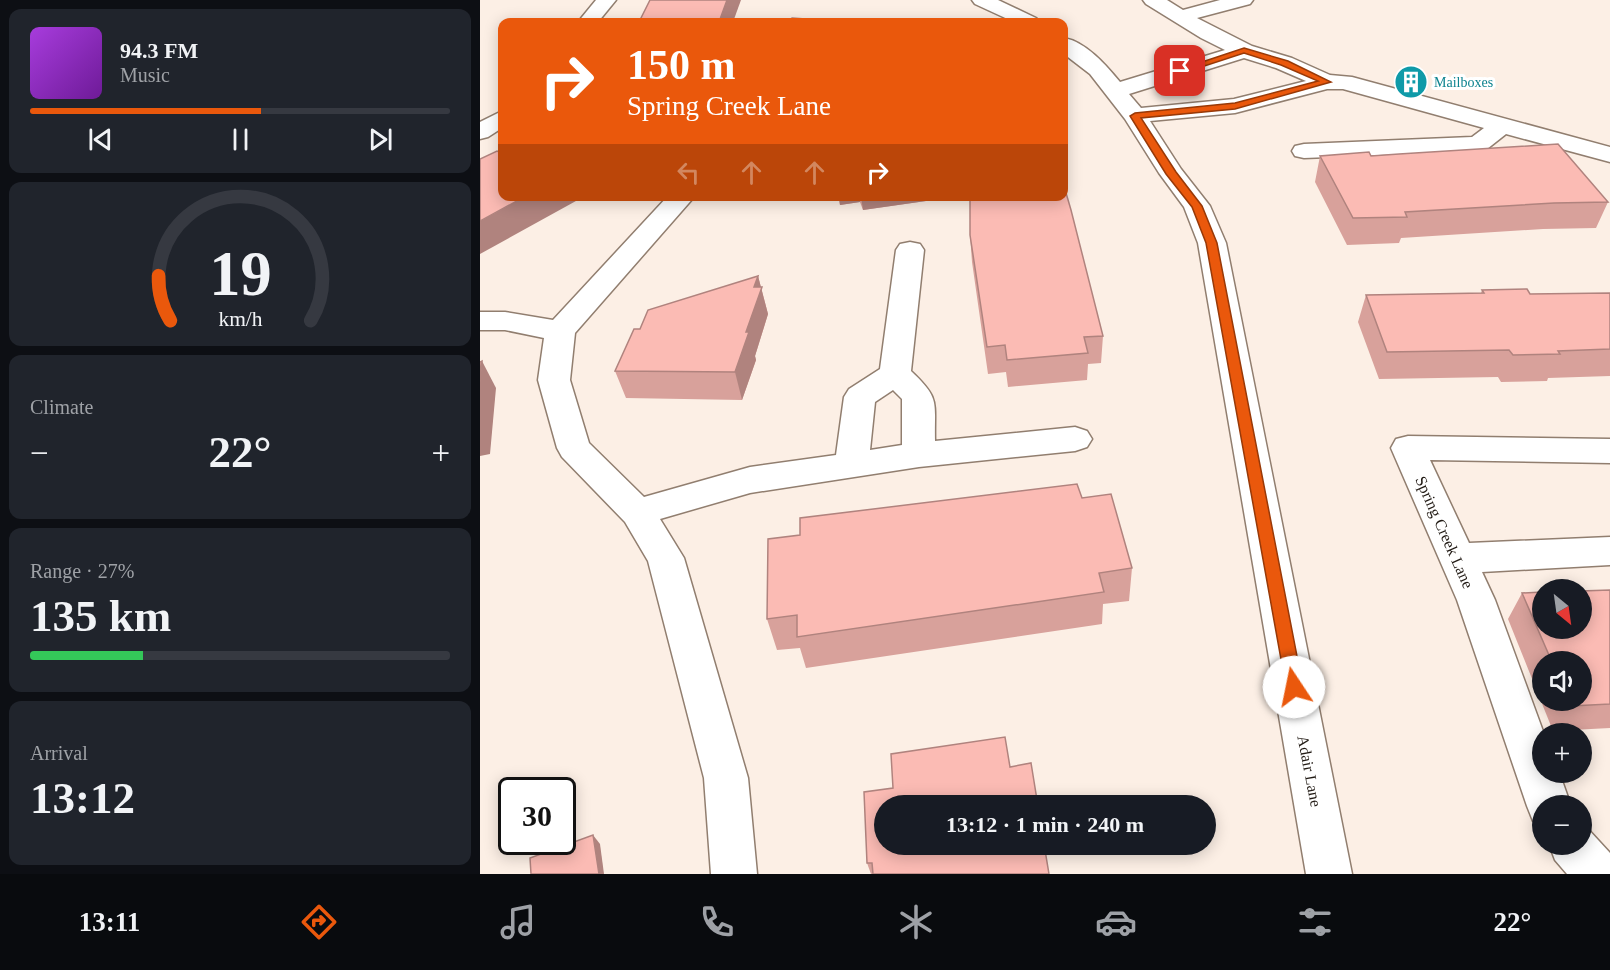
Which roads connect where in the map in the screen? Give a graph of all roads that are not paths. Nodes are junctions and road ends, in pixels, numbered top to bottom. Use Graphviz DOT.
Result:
graph roads {
  1 [pos="606,0"];
  2 [pos="982,0"];
  3 [pos="1153,0"];
  4 [pos="1243,0"];
  5 [pos="1182,16"];
  6 [pos="591,18"];
  7 [pos="1020,18"];
  8 [pos="1068,47"];
  9 [pos="1244,51"];
  10 [pos="1327,82"];
  11 [pos="1125,103"];
  12 [pos="498,121"];
  13 [pos="1500,127"];
  14 [pos="480,132"];
  15 [pos="1305,151"];
  16 [pos="1610,155"];
  17 [pos="679,201"];
  18 [pos="910,250"];
  19 [pos="480,321"];
  20 [pos="560,332"];
  21 [pos="895,374"];
  22 [pos="1075,439"];
  23 [pos="1610,451"];
  24 [pos="919,454"];
  25 [pos="852,464"];
  26 [pos="637,512"];
  27 [pos="1610,551"];
  28 [pos="1457,558"];
  29 [pos="1545,795"];
  30 [pos="1581,855"];
  31 [pos="734,874"];
  32 [pos="1329,874"];
  33 [pos="1598,874"];
  1 -- 6 [label="street"];
  2 -- 7 [label="street"];
  3 -- 5 [label="street"];
  4 -- 5 [label="street"];
  5 -- 9 [label="street"];
  8 -- 11 [label="street, Adair Lane"];
  9 -- 10 [label="street"];
  9 -- 11 [label="street"];
  10 -- 11 [label="street"];
  10 -- 13 [label="street"];
  11 -- 32 [label="street, Adair Lane"];
  12 -- 14 [label="street"];
  13 -- 15 [label="street"];
  13 -- 16 [label="street"];
  17 -- 20 [label="street"];
  18 -- 21 [label="street"];
  19 -- 20 [label="street"];
  20 -- 26 [label="street"];
  21 -- 24 [label="street"];
  21 -- 25 [label="street"];
  22 -- 24 [label="street"];
  23 -- 28 [label="street, Spring Creek Lane"];
  24 -- 25 [label="street"];
  25 -- 26 [label="street"];
  26 -- 31 [label="street"];
  27 -- 28 [label="street"];
  28 -- 29 [label="street, Spring Creek Lane"];
  30 -- 33 [label="street"];
}
